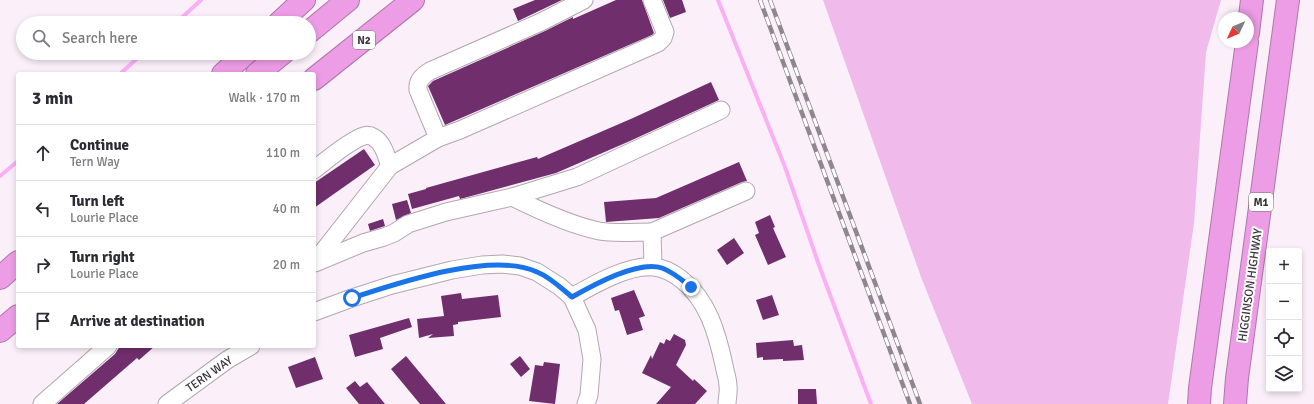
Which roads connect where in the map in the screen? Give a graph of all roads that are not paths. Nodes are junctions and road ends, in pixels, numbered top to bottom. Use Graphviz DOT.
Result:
graph roads {
  1 [pos="304,0"];
  2 [pos="348,0"];
  3 [pos="413,0"];
  4 [pos="584,0"];
  5 [pos="652,0"];
  6 [pos="1252,0"];
  7 [pos="1288,0"];
  8 [pos="1251,12"];
  9 [pos="287,16"];
  10 [pos="316,26"];
  11 [pos="1246,48"];
  12 [pos="238,60"];
  13 [pos="274,60"];
  14 [pos="225,72"];
  15 [pos="259,72"];
  16 [pos="316,77"];
  17 [pos="721,110"];
  18 [pos="438,138"];
  19 [pos="390,166"];
  20 [pos="316,169"];
  21 [pos="746,191"];
  22 [pos="512,197"];
  23 [pos="652,232"];
  24 [pos="316,260"];
  25 [pos="316,262"];
  26 [pos="16,264"];
  27 [pos="653,266"];
  28 [pos="16,269"];
  29 [pos="0,278"];
  30 [pos="0,282"];
  31 [pos="572,297"];
  32 [pos="316,311"];
  33 [pos="16,318"];
  34 [pos="0,331"];
  35 [pos="106,348"];
  36 [pos="248,348"];
  37 [pos="42,404"];
  38 [pos="167,404"];
  39 [pos="586,404"];
  40 [pos="727,404"];
  41 [pos="1199,404"];
  42 [pos="1235,404"];
  1 -- 9 [label="highway"];
  2 -- 10 [label="highway"];
  3 -- 16 [label="highway, N2"];
  4 -- 18 [label="street"];
  5 -- 18 [label="street"];
  6 -- 8 [label="highway"];
  7 -- 42 [label="highway, HIGGINSON HIGHWAY / M1"];
  11 -- 41 [label="highway"];
  12 -- 14 [label="highway"];
  13 -- 15 [label="highway"];
  17 -- 22 [label="street"];
  18 -- 19 [label="street"];
  19 -- 20 [label="street"];
  19 -- 24 [label="street"];
  21 -- 23 [label="street"];
  22 -- 23 [label="street"];
  22 -- 25 [label="street"];
  23 -- 27 [label="street"];
  26 -- 29 [label="highway"];
  27 -- 31 [label="street"];
  27 -- 40 [label="street"];
  28 -- 30 [label="highway"];
  31 -- 32 [label="street"];
  31 -- 39 [label="street"];
  33 -- 34 [label="highway"];
  35 -- 37 [label="street"];
  36 -- 38 [label="street, TERN WAY"];
}
